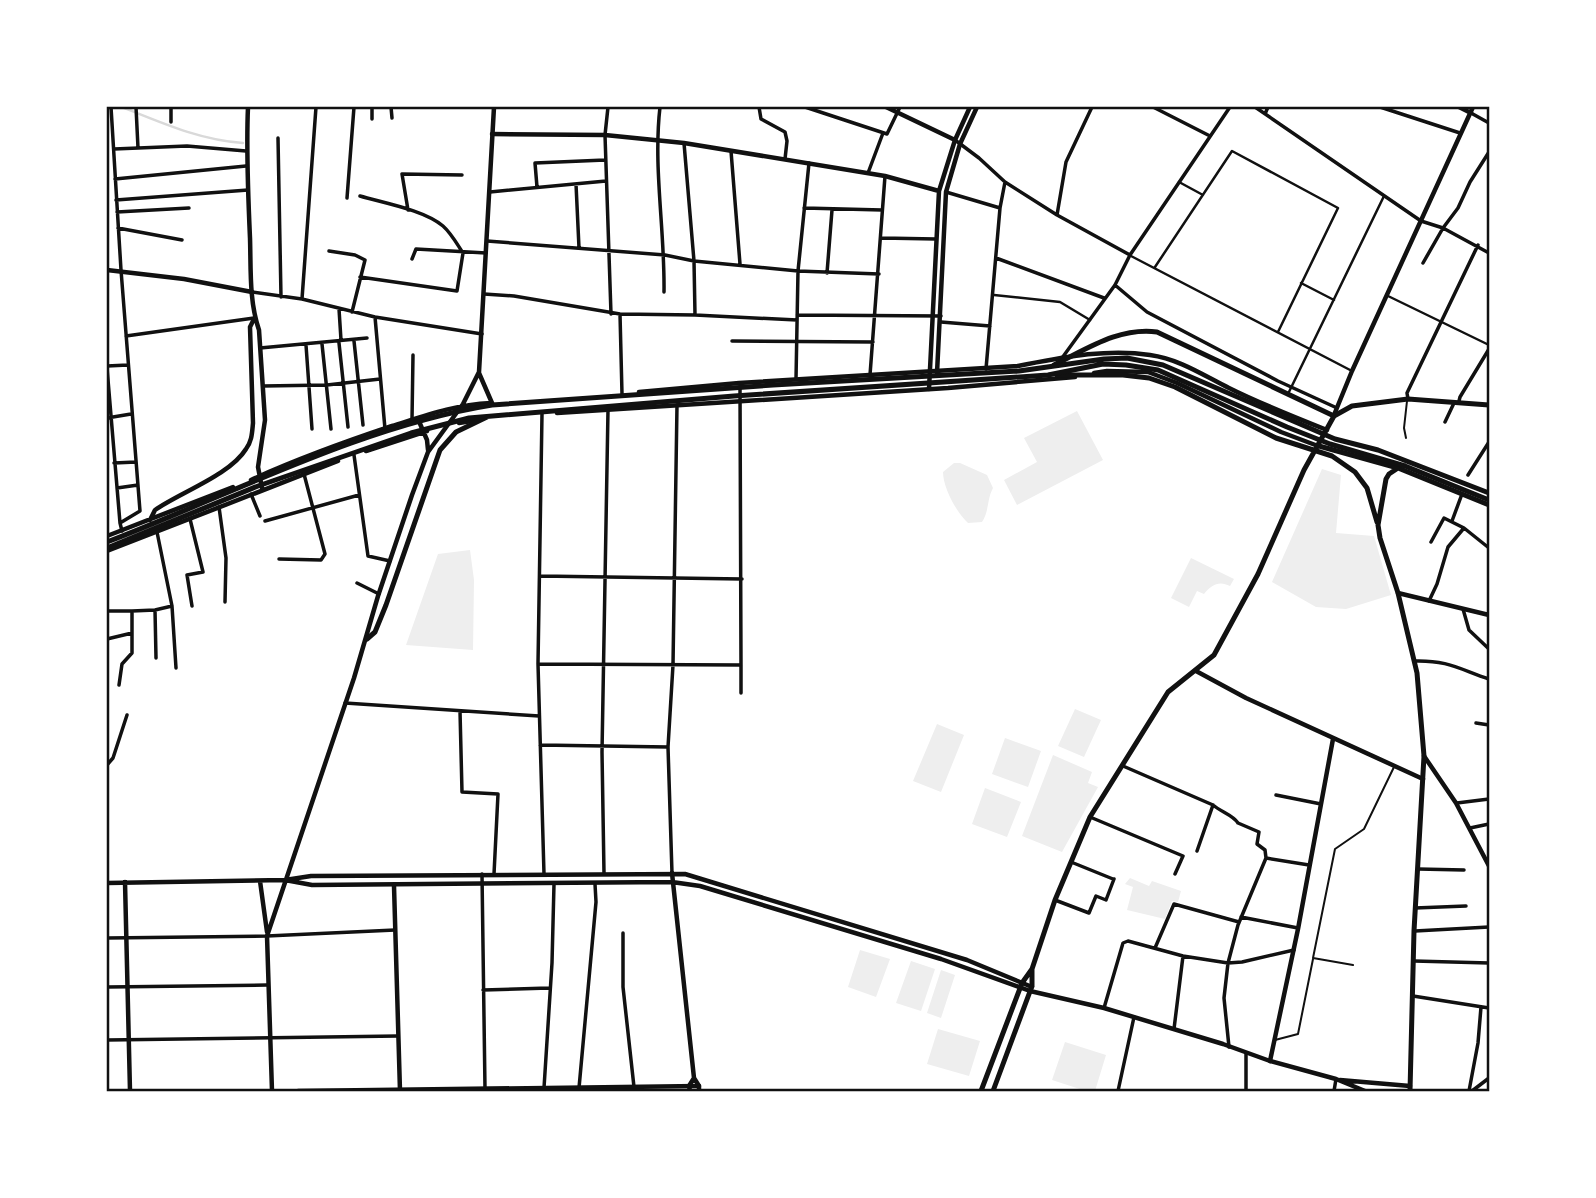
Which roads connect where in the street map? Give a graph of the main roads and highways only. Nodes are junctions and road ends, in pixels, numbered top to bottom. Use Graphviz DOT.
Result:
graph roads {
  1 [pos="248,107"];
  2 [pos="494,107"];
  3 [pos="886,107"];
  4 [pos="970,107"];
  5 [pos="977,107"];
  6 [pos="1459,107"];
  7 [pos="898,109"];
  8 [pos="1472,110"];
  9 [pos="492,134"];
  10 [pos="955,140"];
  11 [pos="939,191"];
  12 [pos="107,270"];
  13 [pos="252,292"];
  14 [pos="254,318"];
  15 [pos="1048,368"];
  16 [pos="479,372"];
  17 [pos="928,372"];
  18 [pos="937,372"];
  19 [pos="1048,375"];
  20 [pos="929,389"];
  21 [pos="938,389"];
  22 [pos="492,403"];
  23 [pos="463,404"];
  24 [pos="1489,405"];
  25 [pos="492,415"];
  26 [pos="1334,416"];
  27 [pos="415,419"];
  28 [pos="450,424"];
  29 [pos="1327,430"];
  30 [pos="424,432"];
  31 [pos="1318,448"];
  32 [pos="428,452"];
  33 [pos="1398,468"];
  34 [pos="258,476"];
  35 [pos="262,489"];
  36 [pos="1489,493"];
  37 [pos="1489,503"];
  38 [pos="1378,525"];
  39 [pos="146,527"];
  40 [pos="107,536"];
  41 [pos="107,542"];
  42 [pos="107,550"];
  43 [pos="1398,593"];
  44 [pos="1489,615"];
  45 [pos="367,639"];
  46 [pos="1196,671"];
  47 [pos="1333,739"];
  48 [pos="1424,756"];
  49 [pos="1423,779"];
  50 [pos="1489,866"];
  51 [pos="672,873"];
  52 [pos="285,880"];
  53 [pos="260,881"];
  54 [pos="125,882"];
  55 [pos="672,882"];
  56 [pos="107,883"];
  57 [pos="394,886"];
  58 [pos="267,936"];
  59 [pos="1032,969"];
  60 [pos="1021,985"];
  61 [pos="1031,989"];
  62 [pos="1270,1061"];
  63 [pos="694,1078"];
  64 [pos="1336,1079"];
  65 [pos="699,1088"];
  66 [pos="1410,1088"];
  67 [pos="690,1089"];
  68 [pos="400,1090"];
  69 [pos="130,1091"];
  70 [pos="272,1091"];
  71 [pos="299,1091"];
  72 [pos="981,1091"];
  73 [pos="993,1091"];
  74 [pos="1365,1091"];
  1 -- 13 [label="main road"];
  2 -- 9 [label="main road"];
  3 -- 7 [label="main road"];
  4 -- 10 [label="main road"];
  5 -- 18 [label="main road"];
  6 -- 8 [label="main road"];
  7 -- 10 [label="main road"];
  8 -- 26 [label="main road"];
  9 -- 11 [label="main road"];
  9 -- 16 [label="main road"];
  10 -- 11 [label="main road"];
  11 -- 17 [label="main road"];
  12 -- 13 [label="main road"];
  13 -- 14 [label="main road"];
  14 -- 34 [label="main road"];
  14 -- 39 [label="main road"];
  15 -- 26 [label="main road"];
  15 -- 36 [label="main road"];
  15 -- 39 [label="main road"];
  16 -- 22 [label="main road"];
  16 -- 23 [label="main road"];
  17 -- 18 [label="main road"];
  17 -- 20 [label="main road"];
  17 -- 22 [label="main road"];
  18 -- 21 [label="main road"];
  18 -- 29 [label="main road"];
  19 -- 25 [label="main road"];
  19 -- 31 [label="main road"];
  19 -- 37 [label="main road"];
  20 -- 21 [label="main road"];
  20 -- 28 [label="main road"];
  21 -- 31 [label="main road"];
  22 -- 23 [label="main road"];
  23 -- 27 [label="main road"];
  23 -- 28 [label="main road"];
  24 -- 26 [label="main road"];
  25 -- 42 [label="main road"];
  25 -- 45 [label="main road"];
  26 -- 29 [label="main road"];
  27 -- 30 [label="main road"];
  27 -- 34 [label="main road"];
  28 -- 30 [label="main road"];
  28 -- 32 [label="main road"];
  29 -- 31 [label="main road"];
  30 -- 32 [label="main road"];
  30 -- 35 [label="main road"];
  31 -- 33 [label="main road"];
  31 -- 38 [label="main road"];
  31 -- 46 [label="main road"];
  32 -- 45 [label="main road"];
  33 -- 37 [label="main road"];
  33 -- 38 [label="main road"];
  34 -- 35 [label="main road"];
  34 -- 40 [label="main road"];
  35 -- 42 [label="main road"];
  38 -- 43 [label="main road"];
  39 -- 41 [label="main road"];
  43 -- 44 [label="main road"];
  43 -- 48 [label="main road"];
  45 -- 52 [label="main road"];
  46 -- 47 [label="main road"];
  46 -- 59 [label="main road"];
  47 -- 49 [label="main road"];
  47 -- 62 [label="main road"];
  48 -- 49 [label="main road"];
  48 -- 50 [label="main road"];
  49 -- 66 [label="main road"];
  51 -- 52 [label="main road"];
  51 -- 55 [label="main road"];
  51 -- 60 [label="main road"];
  52 -- 53 [label="main road"];
  52 -- 57 [label="main road"];
  52 -- 58 [label="main road"];
  53 -- 54 [label="main road"];
  53 -- 58 [label="main road"];
  54 -- 56 [label="main road"];
  54 -- 69 [label="main road"];
  55 -- 57 [label="main road"];
  55 -- 60 [label="main road"];
  55 -- 63 [label="main road"];
  57 -- 68 [label="main road"];
  58 -- 70 [label="main road"];
  59 -- 60 [label="main road"];
  59 -- 61 [label="main road"];
  60 -- 61 [label="main road"];
  60 -- 72 [label="main road"];
  61 -- 62 [label="main road"];
  61 -- 73 [label="main road"];
  62 -- 64 [label="main road"];
  63 -- 65 [label="main road"];
  63 -- 67 [label="main road"];
  64 -- 66 [label="main road"];
  64 -- 74 [label="main road"];
  65 -- 67 [label="main road"];
  67 -- 68 [label="main road"];
  68 -- 71 [label="main road"];
}
